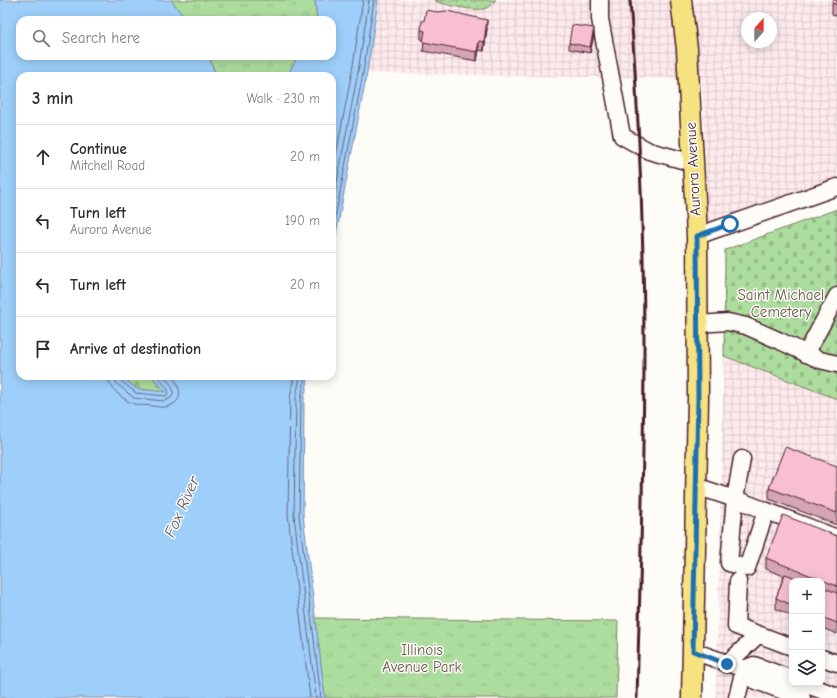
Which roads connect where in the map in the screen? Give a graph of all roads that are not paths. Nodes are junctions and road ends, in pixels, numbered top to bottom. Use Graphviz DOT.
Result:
graph roads {
  1 [pos="600,0"];
  2 [pos="681,0"];
  3 [pos="693,163"];
  4 [pos="837,187"];
  5 [pos="697,236"];
  6 [pos="837,296"];
  7 [pos="698,324"];
  8 [pos="806,354"];
  9 [pos="837,364"];
  10 [pos="742,459"];
  11 [pos="696,486"];
  12 [pos="735,499"];
  13 [pos="766,510"];
  14 [pos="837,538"];
  15 [pos="738,581"];
  16 [pos="758,635"];
  17 [pos="789,646"];
  18 [pos="693,651"];
  19 [pos="825,659"];
  20 [pos="837,663"];
  21 [pos="727,664"];
  22 [pos="744,669"];
  23 [pos="789,679"];
  24 [pos="810,686"];
  25 [pos="837,696"];
  26 [pos="692,698"];
  27 [pos="737,698"];
  28 [pos="802,698"];
  1 -- 3 [label="street"];
  2 -- 3 [label="main road, Aurora Avenue"];
  3 -- 5 [label="main road, Aurora Avenue"];
  4 -- 5 [label="street"];
  5 -- 7 [label="main road, Aurora Avenue"];
  6 -- 8 [label="street"];
  7 -- 8 [label="street"];
  7 -- 11 [label="main road, Aurora Avenue"];
  8 -- 9 [label="street"];
  10 -- 12 [label="street"];
  11 -- 12 [label="street"];
  11 -- 18 [label="main road, Aurora Avenue"];
  12 -- 13 [label="street"];
  12 -- 13 [label="street"];
  13 -- 14 [label="street"];
  15 -- 16 [label="street"];
  16 -- 17 [label="street"];
  16 -- 21 [label="street"];
  18 -- 21 [label="street"];
  18 -- 26 [label="main road, Aurora Avenue"];
  19 -- 20 [label="street"];
  21 -- 22 [label="street"];
  22 -- 23 [label="street"];
  22 -- 27 [label="street"];
  22 -- 28 [label="street"];
  24 -- 25 [label="street"];
}
